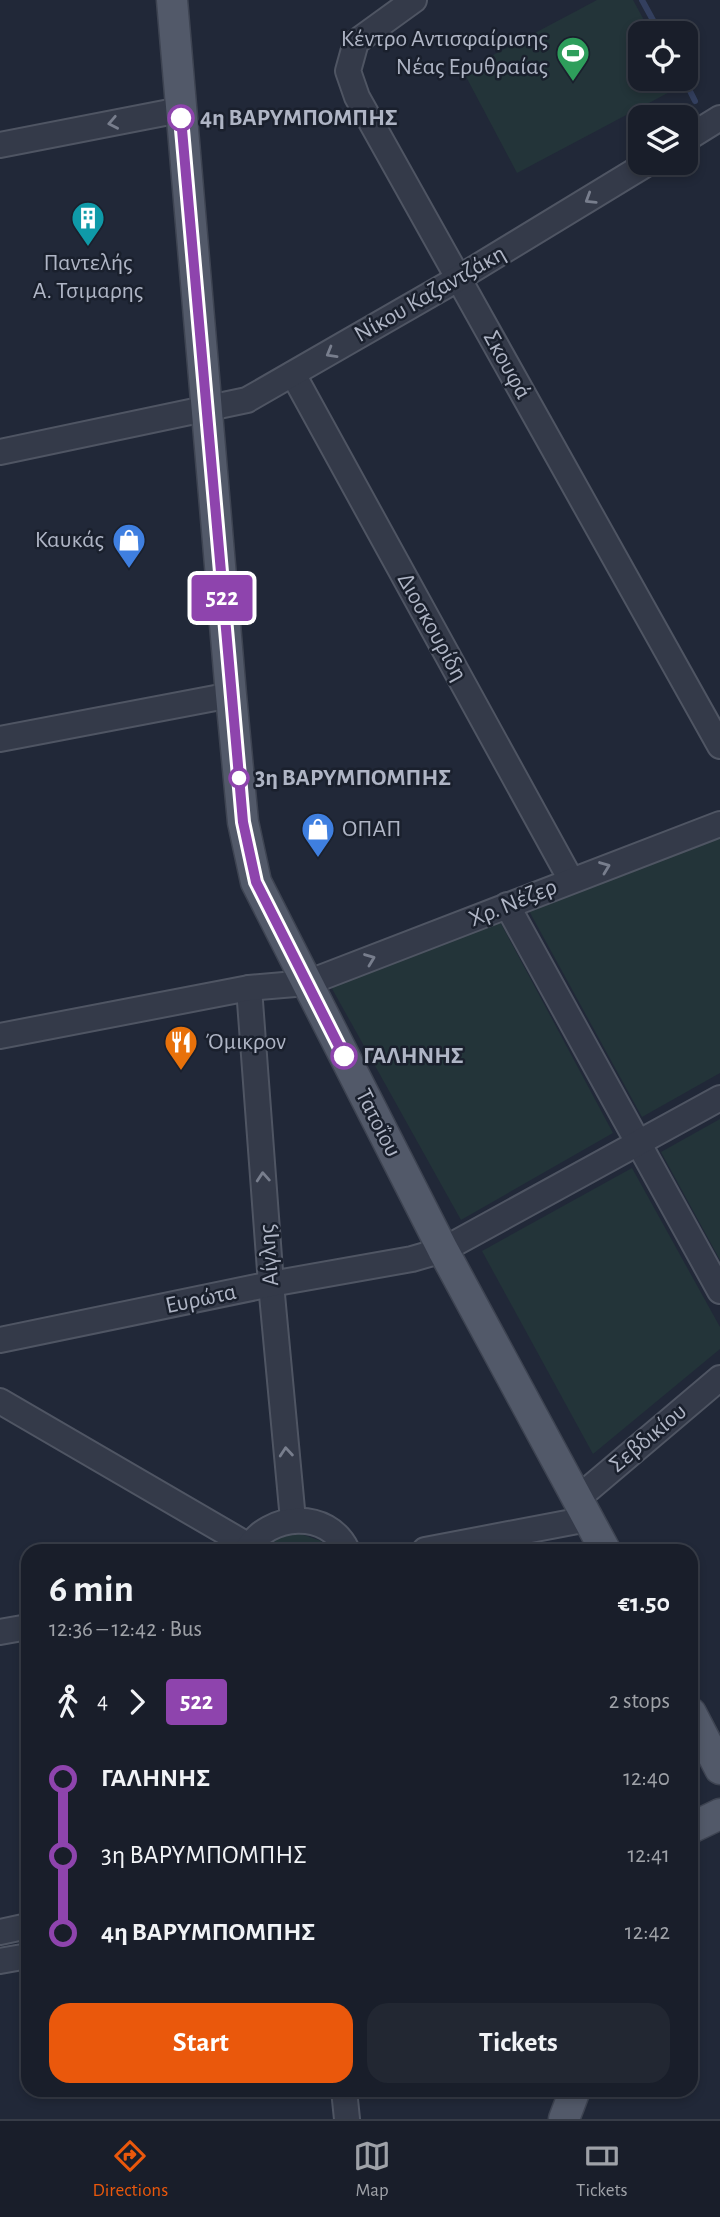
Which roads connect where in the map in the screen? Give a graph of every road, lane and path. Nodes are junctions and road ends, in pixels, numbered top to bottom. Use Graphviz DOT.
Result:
graph roads {
  1 [pos="172,0"];
  2 [pos="414,0"];
  3 [pos="180,110"];
  4 [pos="720,118"];
  5 [pos="698,132"];
  6 [pos="0,145"];
  7 [pos="628,175"];
  8 [pos="459,278"];
  9 [pos="293,374"];
  10 [pos="206,410"];
  11 [pos="0,452"];
  12 [pos="231,695"];
  13 [pos="0,739"];
  14 [pos="720,746"];
  15 [pos="720,824"];
  16 [pos="571,880"];
  17 [pos="508,905"];
  18 [pos="307,983"];
  19 [pos="249,988"];
  20 [pos="0,1036"];
  21 [pos="720,1098"];
  22 [pos="639,1143"];
  23 [pos="443,1250"];
  24 [pos="271,1284"];
  25 [pos="720,1291"];
  26 [pos="0,1340"];
  27 [pos="720,1378"];
  28 [pos="0,1401"];
  29 [pos="583,1509"];
  30 [pos="293,1520"];
  31 [pos="241,1544"];
  32 [pos="251,1544"];
  33 [pos="342,1544"];
  34 [pos="448,1544"];
  35 [pos="602,1544"];
  36 [pos="21,1628"];
  37 [pos="0,1632"];
  38 [pos="720,1814"];
  39 [pos="698,1825"];
  40 [pos="21,1927"];
  41 [pos="0,1931"];
  42 [pos="21,1957"];
  43 [pos="0,1961"];
  44 [pos="345,2097"];
  45 [pos="572,2097"];
  46 [pos="347,2119"];
  47 [pos="564,2119"];
  1 -- 3 [label="main road, Τατοΐου"];
  2 -- 8 [label="street, Σκουφά"];
  3 -- 6 [label="street, one-way"];
  3 -- 10 [label="main road, Τατοΐου"];
  4 -- 5 [label="street"];
  7 -- 8 [label="street, Νίκου Καζαντζάκη, one-way"];
  8 -- 9 [label="street, Νίκου Καζαντζάκη, one-way"];
  8 -- 14 [label="street, Σκουφά"];
  9 -- 10 [label="street, Νίκου Καζαντζάκη"];
  9 -- 16 [label="street, Διοσκουρίδη"];
  10 -- 11 [label="street, Νίκου Καζαντζάκη"];
  10 -- 12 [label="main road, Τατοΐου"];
  12 -- 13 [label="street"];
  12 -- 18 [label="main road, Τατοΐου"];
  16 -- 15 [label="street, Χρ. Νέζερ, one-way"];
  16 -- 17 [label="street, Χρ. Νέζερ"];
  18 -- 17 [label="street, Χρ. Νέζερ, one-way"];
  17 -- 22 [label="street"];
  18 -- 19 [label="street, Χρ. Νέζερ"];
  18 -- 23 [label="main road, Τατοΐου"];
  19 -- 20 [label="street, Χρ. Νέζερ"];
  24 -- 19 [label="street, Αίγλης, one-way"];
  21 -- 22 [label="street, Ευρώτα"];
  22 -- 23 [label="street, Ευρώτα"];
  22 -- 25 [label="street"];
  23 -- 24 [label="street, Ευρώτα"];
  23 -- 29 [label="main road, Τατοΐου"];
  24 -- 26 [label="street, Ευρώτα"];
  30 -- 24 [label="street, Αίγλης, one-way"];
  27 -- 29 [label="street, Σεβδικίου"];
  28 -- 31 [label="street"];
  29 -- 34 [label="street"];
  29 -- 35 [label="main road, Τατοΐου"];
  30 -- 32 [label="street"];
  30 -- 33 [label="street"];
  36 -- 37 [label="street"];
  38 -- 39 [label="main road"];
  40 -- 41 [label="street"];
  42 -- 43 [label="street"];
  44 -- 46 [label="street"];
  45 -- 47 [label="main road"];
}
